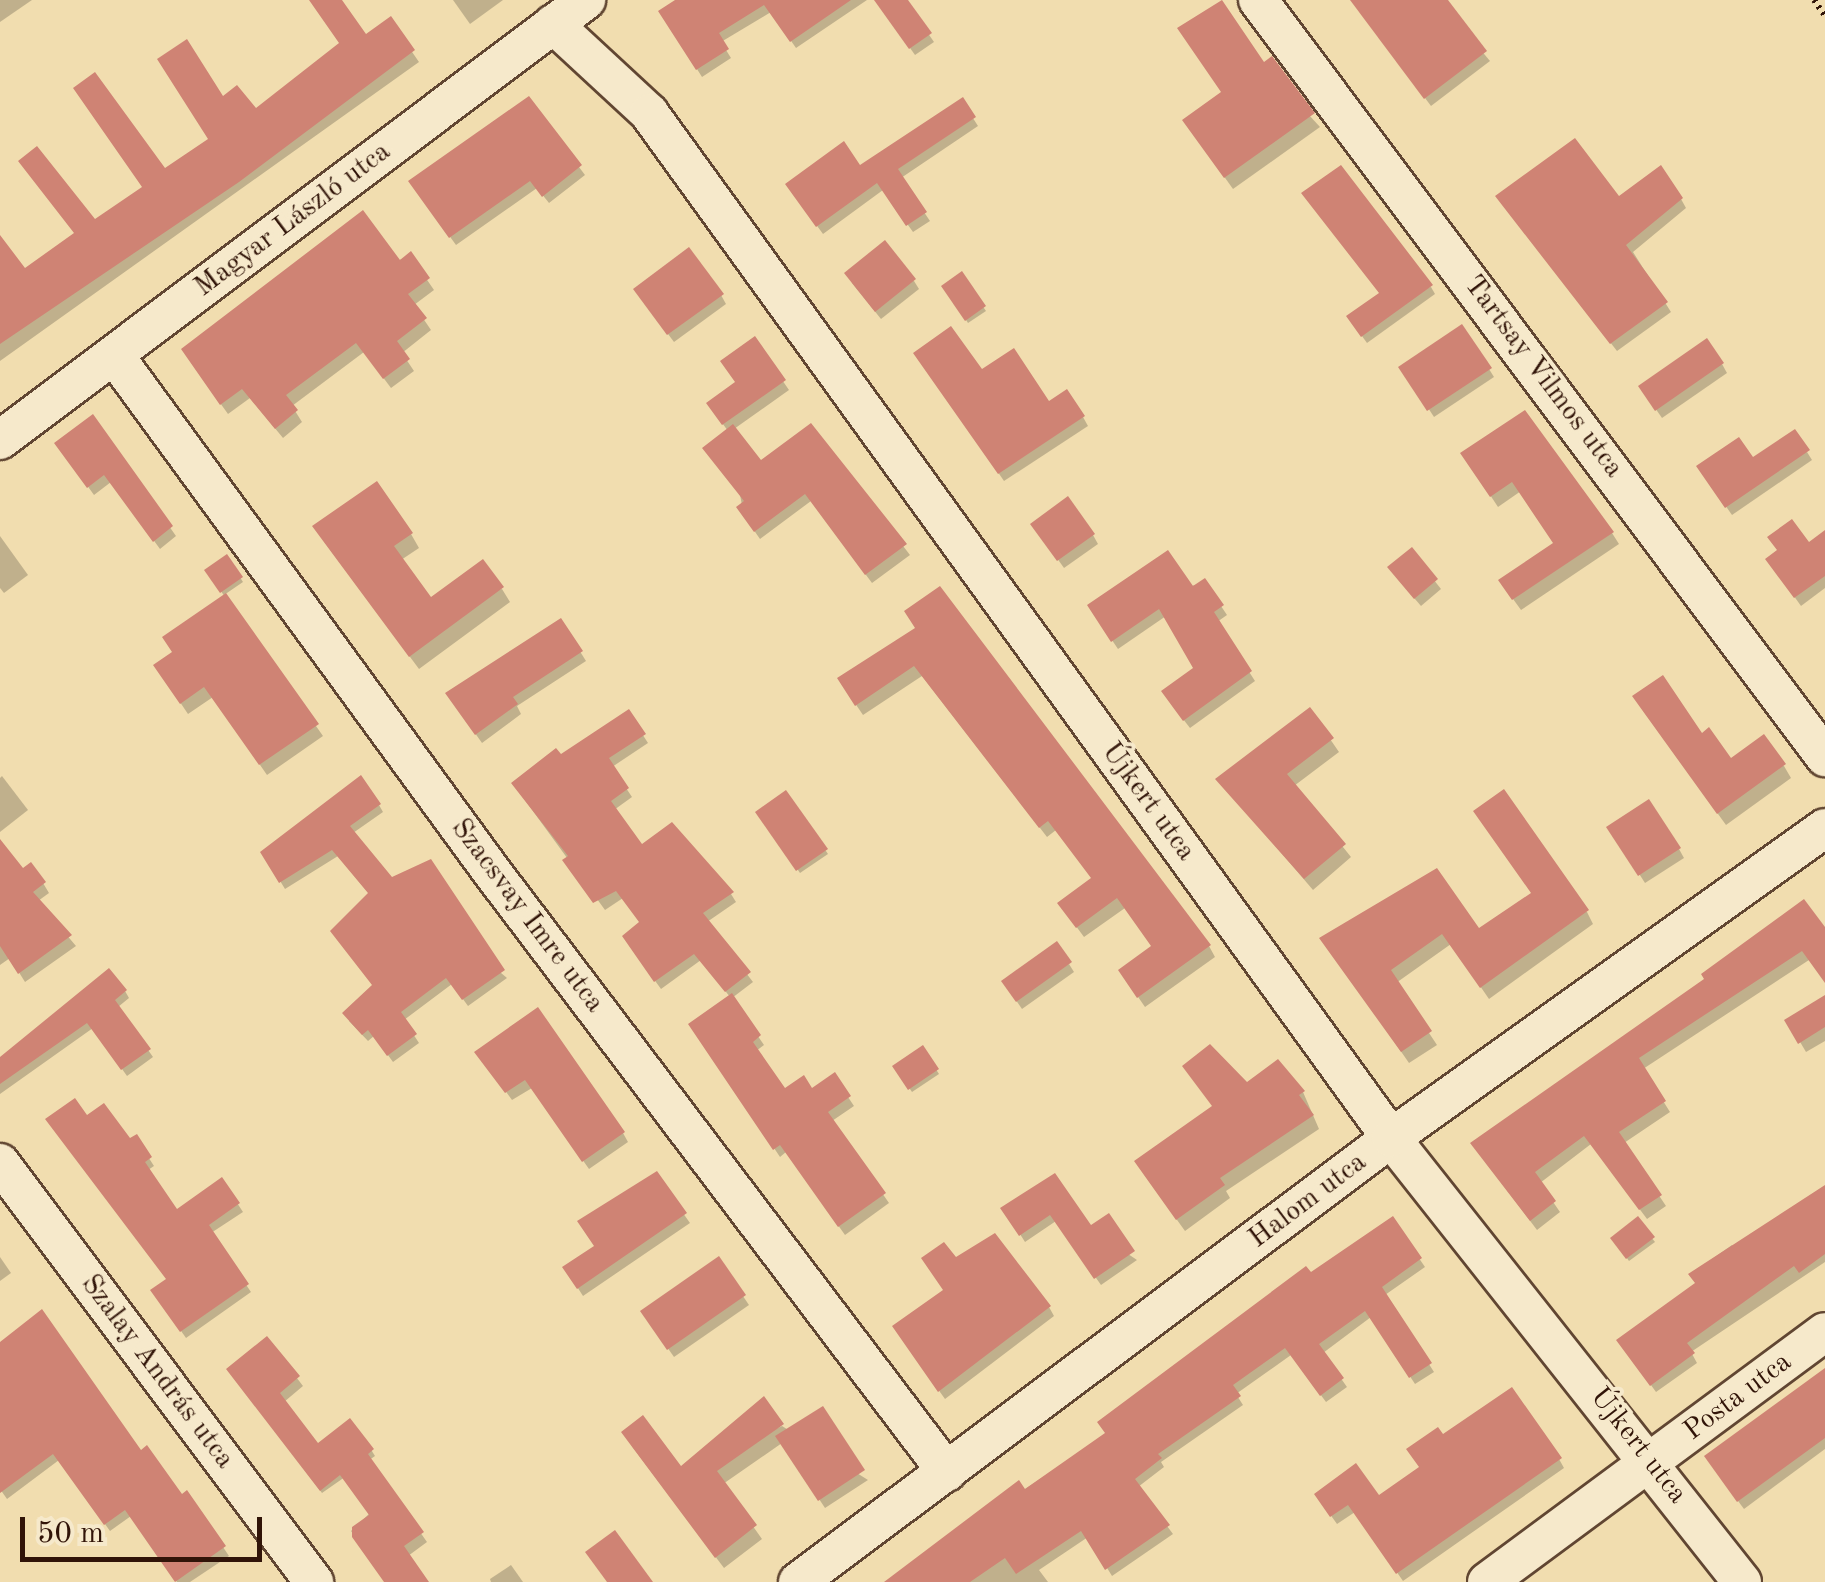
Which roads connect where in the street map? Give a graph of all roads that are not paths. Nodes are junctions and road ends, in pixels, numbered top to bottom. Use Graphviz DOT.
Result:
graph roads {
  1 [pos="586,0"];
  2 [pos="1258,0"];
  3 [pos="553,24"];
  4 [pos="114,355"];
  5 [pos="0,440"];
  6 [pos="1825,757"];
  7 [pos="1825,828"];
  8 [pos="1392,1138"];
  9 [pos="0,1163"];
  10 [pos="1825,1332"];
  11 [pos="1652,1462"];
  12 [pos="946,1472"];
  13 [pos="314,1582"];
  14 [pos="798,1582"];
  15 [pos="1487,1582"];
  16 [pos="1742,1582"];
  1 -- 3 [label="street, Magyar László utca"];
  2 -- 6 [label="street, Tartsay Vilmos utca"];
  3 -- 4 [label="street, Magyar László utca"];
  3 -- 8 [label="street, Újkert utca"];
  4 -- 5 [label="street, Magyar László utca"];
  4 -- 12 [label="street, Szacsvay Imre utca"];
  7 -- 8 [label="street, Halom utca"];
  8 -- 11 [label="street, Újkert utca"];
  8 -- 12 [label="street, Halom utca"];
  9 -- 13 [label="street, Szalay András utca"];
  10 -- 11 [label="street, Posta utca"];
  11 -- 15 [label="street, Posta utca"];
  11 -- 16 [label="street, Újkert utca"];
  12 -- 14 [label="street, Halom utca"];
}
